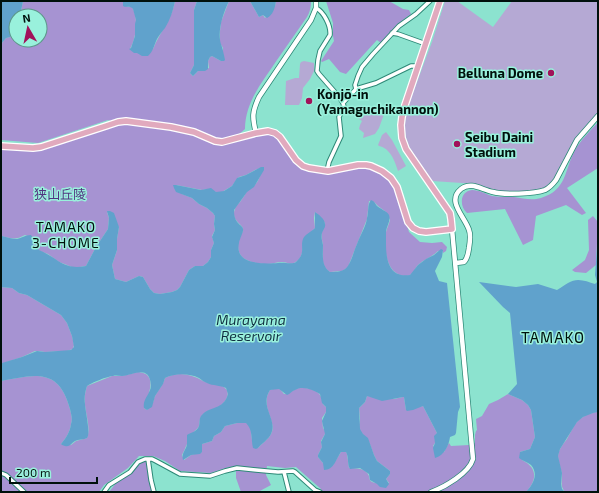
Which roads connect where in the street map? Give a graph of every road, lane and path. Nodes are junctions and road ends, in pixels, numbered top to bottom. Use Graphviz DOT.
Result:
graph roads {
  1 [pos="316,1"];
  2 [pos="430,1"];
  3 [pos="440,1"];
  4 [pos="316,8"];
  5 [pos="392,34"];
  6 [pos="426,44"];
  7 [pos="418,66"];
  8 [pos="356,89"];
  9 [pos="343,103"];
  10 [pos="598,116"];
  11 [pos="256,133"];
  12 [pos="1,146"];
  13 [pos="327,171"];
  14 [pos="449,230"];
  15 [pos="456,263"];
  16 [pos="148,458"];
  17 [pos="284,472"];
  18 [pos="1,473"];
  19 [pos="24,492"];
  20 [pos="104,492"];
  21 [pos="154,492"];
  22 [pos="289,492"];
  23 [pos="320,492"];
  24 [pos="431,492"];
  1 -- 4 [label="street"];
  2 -- 5 [label="street"];
  3 -- 6 [label="main road"];
  4 -- 9 [label="street"];
  4 -- 11 [label="street"];
  5 -- 6 [label="street"];
  5 -- 8 [label="street"];
  6 -- 7 [label="main road"];
  7 -- 8 [label="street"];
  7 -- 14 [label="main road"];
  8 -- 9 [label="street"];
  9 -- 13 [label="street"];
  10 -- 15 [label="street"];
  11 -- 12 [label="main road"];
  11 -- 13 [label="main road"];
  13 -- 14 [label="main road"];
  14 -- 15 [label="street"];
  15 -- 24 [label="street"];
  16 -- 17 [label="street"];
  16 -- 20 [label="street"];
  16 -- 21 [label="street"];
  17 -- 22 [label="street"];
  17 -- 23 [label="street"];
  18 -- 19 [label="street"];
}
